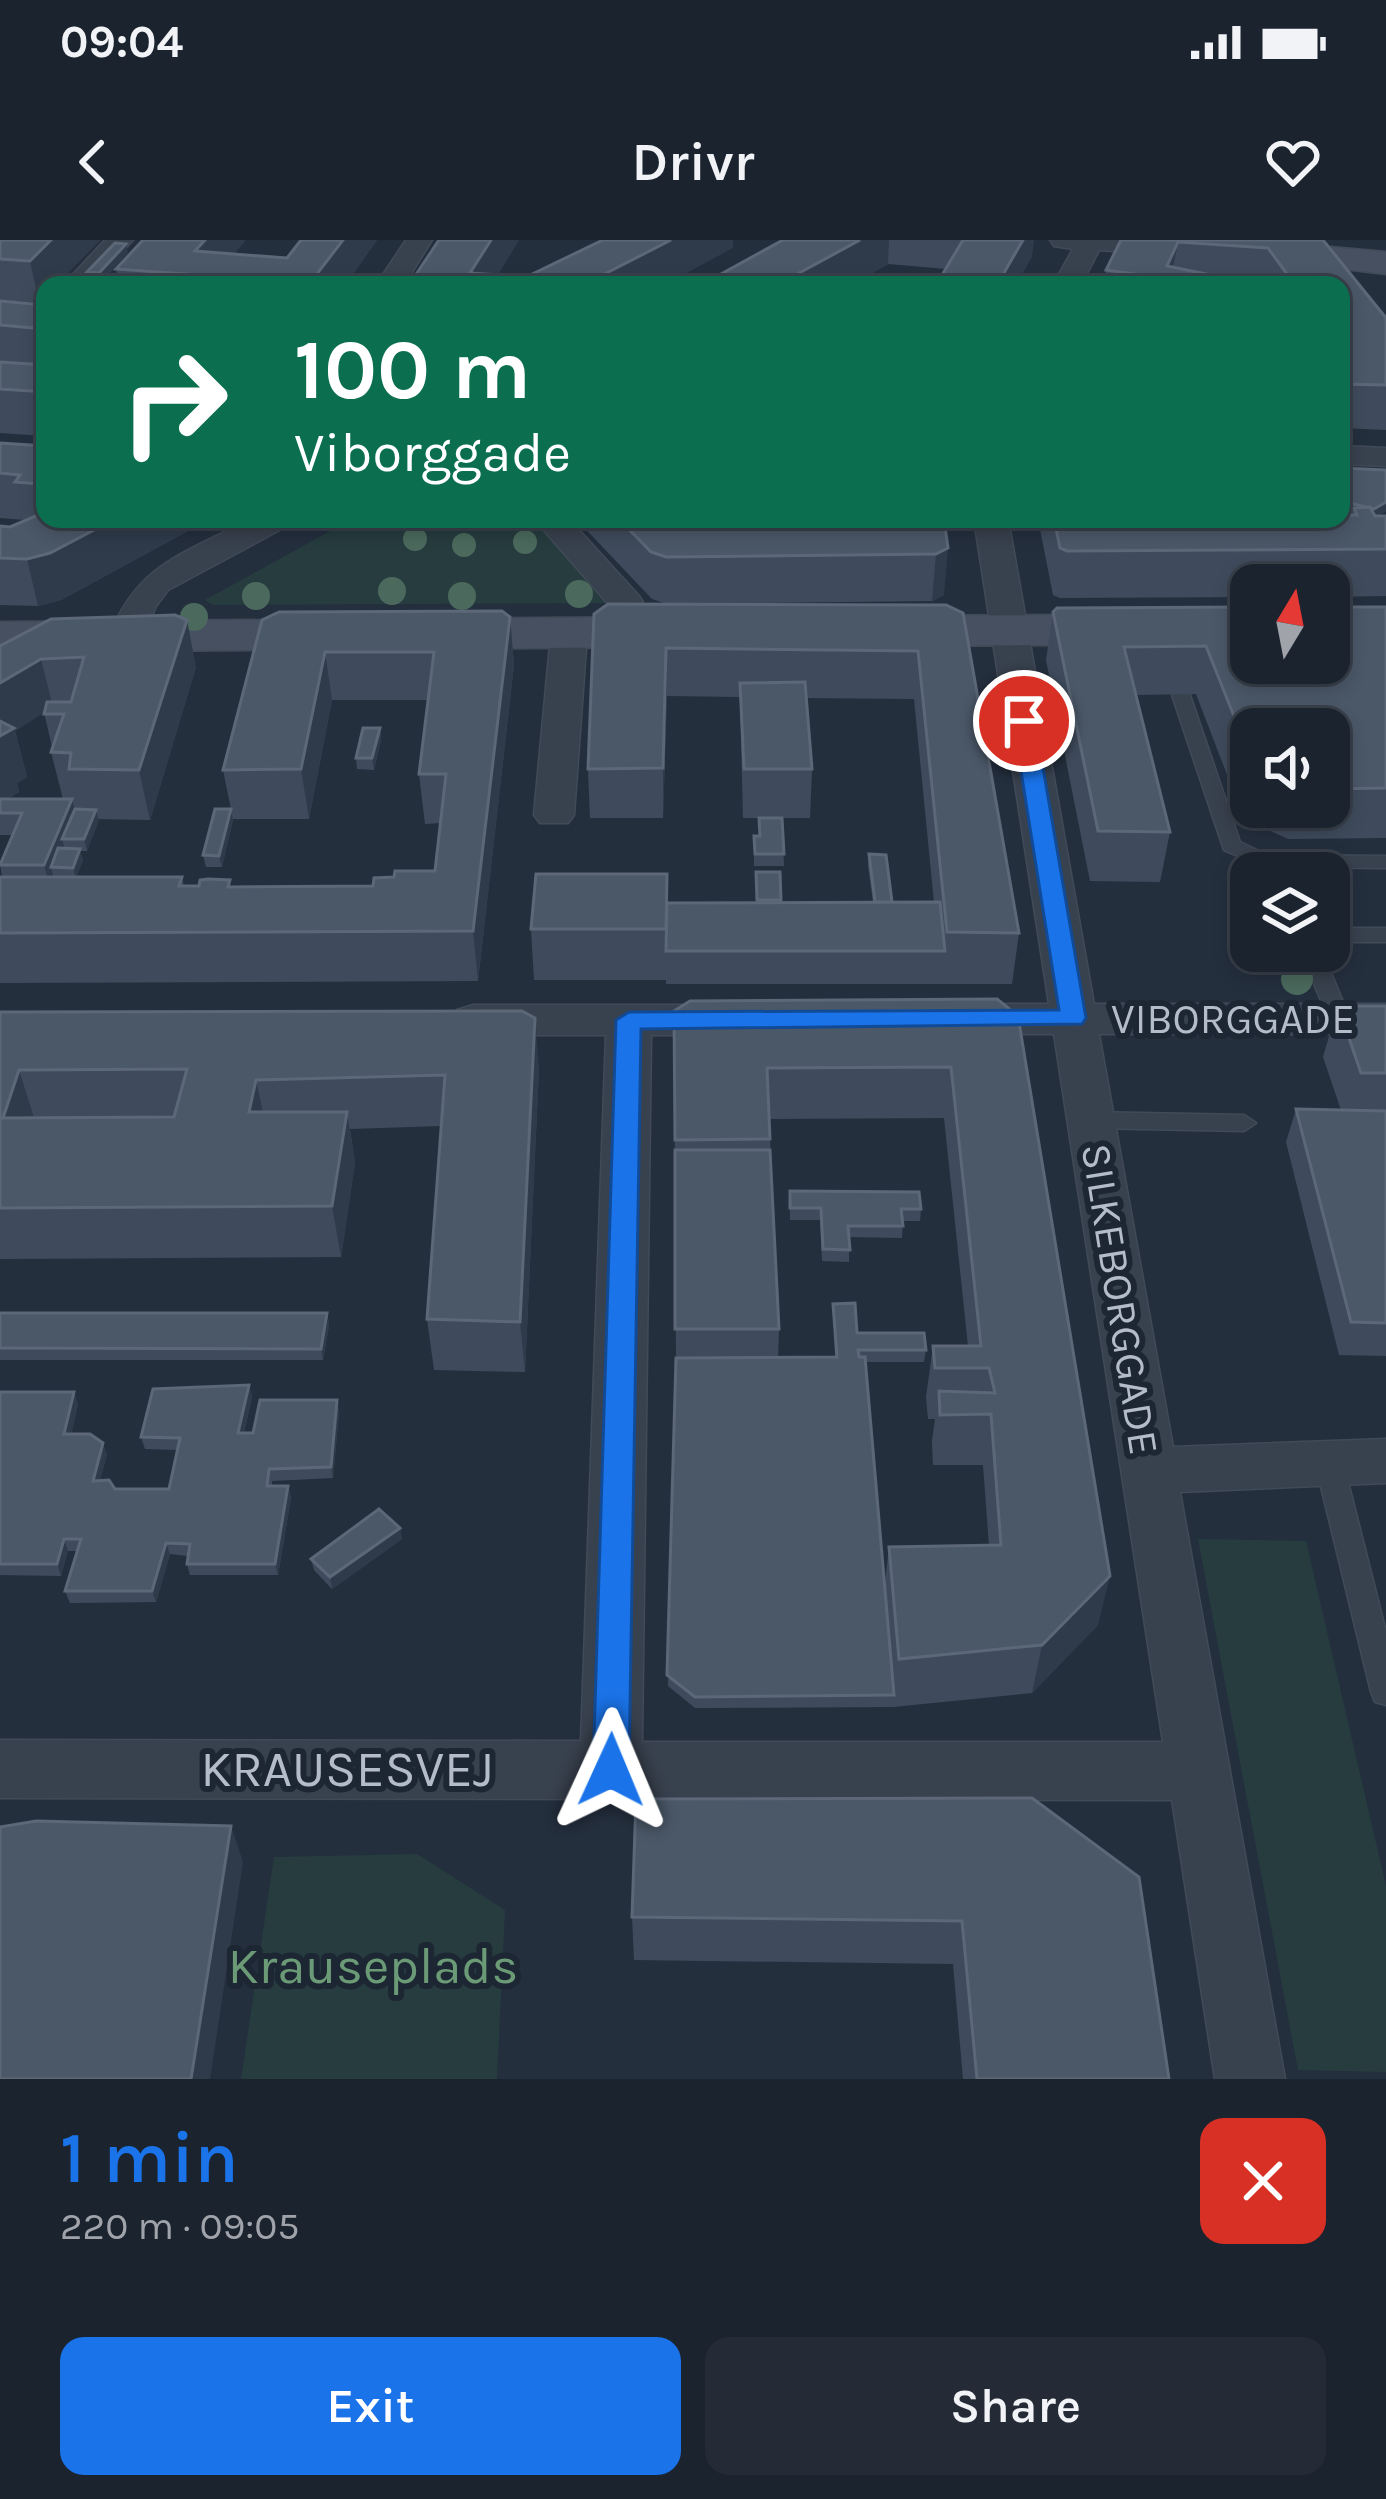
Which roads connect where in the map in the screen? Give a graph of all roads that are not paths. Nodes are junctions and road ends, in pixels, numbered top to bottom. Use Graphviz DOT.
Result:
graph roads {
  1 [pos="120,240"];
  2 [pos="419,240"];
  3 [pos="1076,241"];
  4 [pos="1205,250"];
  5 [pos="1331,258"];
  6 [pos="1386,263"];
  7 [pos="85,276"];
  8 [pos="396,276"];
  9 [pos="1069,276"];
  10 [pos="1350,455"];
  11 [pos="1386,457"];
  12 [pos="257,528"];
  13 [pos="559,528"];
  14 [pos="992,528"];
  15 [pos="1009,630"];
  16 [pos="722,632"];
  17 [pos="841,632"];
  18 [pos="1230,632"];
  19 [pos="626,633"];
  20 [pos="569,634"];
  21 [pos="0,638"];
  22 [pos="128,638"];
  23 [pos="1180,695"];
  24 [pos="554,815"];
  25 [pos="1386,862"];
  26 [pos="1386,934"];
  27 [pos="1350,935"];
  28 [pos="1320,972"];
  29 [pos="1073,1018"];
  30 [pos="910,1019"];
  31 [pos="1339,1019"];
  32 [pos="1386,1019"];
  33 [pos="430,1020"];
  34 [pos="629,1020"];
  35 [pos="793,1020"];
  36 [pos="1090,1120"];
  37 [pos="1244,1123"];
  38 [pos="1386,1461"];
  39 [pos="1329,1462"];
  40 [pos="1148,1471"];
  41 [pos="1386,1692"];
  42 [pos="0,1768"];
  43 [pos="611,1770"];
  44 [pos="1199,1771"];
  45 [pos="1250,2079"];
  1 -- 7 [label="street"];
  2 -- 8 [label="street"];
  3 -- 4 [label="street"];
  3 -- 9 [label="street"];
  5 -- 6 [label="street"];
  10 -- 11 [label="street"];
  12 -- 22 [label="street"];
  13 -- 19 [label="street"];
  14 -- 15 [label="street, SILKEBORGGADE"];
  15 -- 17 [label="street"];
  15 -- 18 [label="street"];
  15 -- 29 [label="street, SILKEBORGGADE"];
  16 -- 19 [label="street"];
  19 -- 20 [label="street"];
  20 -- 22 [label="street"];
  20 -- 24 [label="street"];
  21 -- 22 [label="street"];
  23 -- 25 [label="lane"];
  26 -- 27 [label="lane"];
  28 -- 31 [label="lane"];
  29 -- 30 [label="street, VIBORGGADE"];
  29 -- 31 [label="street, VIBORGGADE"];
  29 -- 36 [label="street, SILKEBORGGADE"];
  31 -- 32 [label="street, VIBORGGADE"];
  33 -- 34 [label="street"];
  34 -- 35 [label="street"];
  34 -- 43 [label="street"];
  36 -- 37 [label="lane"];
  36 -- 40 [label="street, SILKEBORGGADE"];
  38 -- 39 [label="street"];
  39 -- 40 [label="street"];
  39 -- 41 [label="lane"];
  40 -- 44 [label="street, SILKEBORGGADE"];
  42 -- 43 [label="street, KRAUSESVEJ"];
  43 -- 44 [label="street, KRAUSESVEJ"];
  44 -- 45 [label="street, SILKEBORGGADE"];
}
